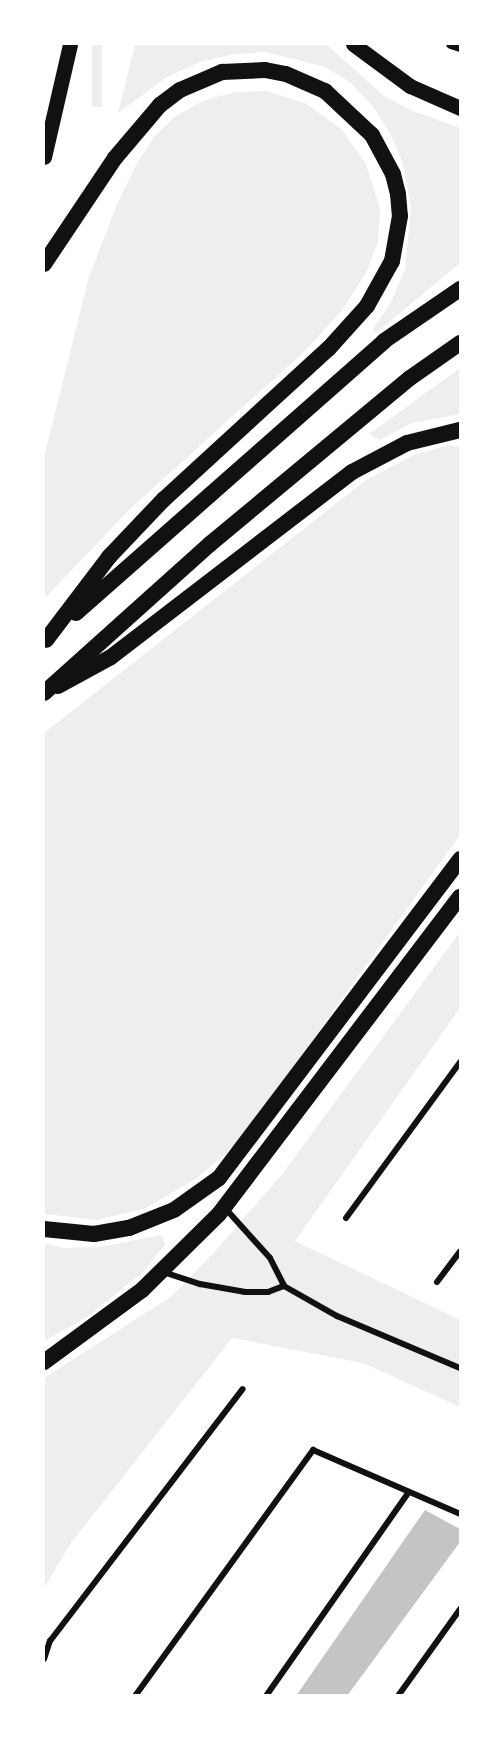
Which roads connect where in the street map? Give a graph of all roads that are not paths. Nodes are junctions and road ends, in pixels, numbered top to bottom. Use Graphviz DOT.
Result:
graph roads {
  1 [pos="70,44"];
  2 [pos="353,44"];
  3 [pos="451,44"];
  4 [pos="460,47"];
  5 [pos="460,108"];
  6 [pos="47,121"];
  7 [pos="44,157"];
  8 [pos="44,264"];
  9 [pos="460,289"];
  10 [pos="460,343"];
  11 [pos="460,430"];
  12 [pos="45,641"];
  13 [pos="45,692"];
  14 [pos="460,859"];
  15 [pos="460,897"];
  16 [pos="460,1062"];
  17 [pos="224,1207"];
  18 [pos="346,1218"];
  19 [pos="44,1229"];
  20 [pos="460,1252"];
  21 [pos="163,1271"];
  22 [pos="437,1282"];
  23 [pos="284,1287"];
  24 [pos="44,1362"];
  25 [pos="460,1368"];
  26 [pos="243,1389"];
  27 [pos="409,1492"];
  28 [pos="460,1514"];
  29 [pos="460,1609"];
  30 [pos="44,1659"];
  31 [pos="135,1695"];
  32 [pos="266,1695"];
  33 [pos="398,1695"];
  1 -- 6 [label="main road"];
  2 -- 5 [label="main road"];
  3 -- 4 [label="street"];
  6 -- 7 [label="main road"];
  8 -- 12 [label="highway"];
  9 -- 12 [label="highway"];
  10 -- 13 [label="highway"];
  11 -- 13 [label="highway"];
  14 -- 19 [label="highway"];
  15 -- 17 [label="highway"];
  16 -- 18 [label="street"];
  17 -- 21 [label="highway"];
  17 -- 23 [label="street"];
  20 -- 22 [label="street"];
  21 -- 23 [label="street"];
  21 -- 24 [label="highway"];
  23 -- 25 [label="street"];
  26 -- 30 [label="street"];
  27 -- 28 [label="street"];
  27 -- 31 [label="street"];
  27 -- 32 [label="street"];
  29 -- 33 [label="street"];
}
